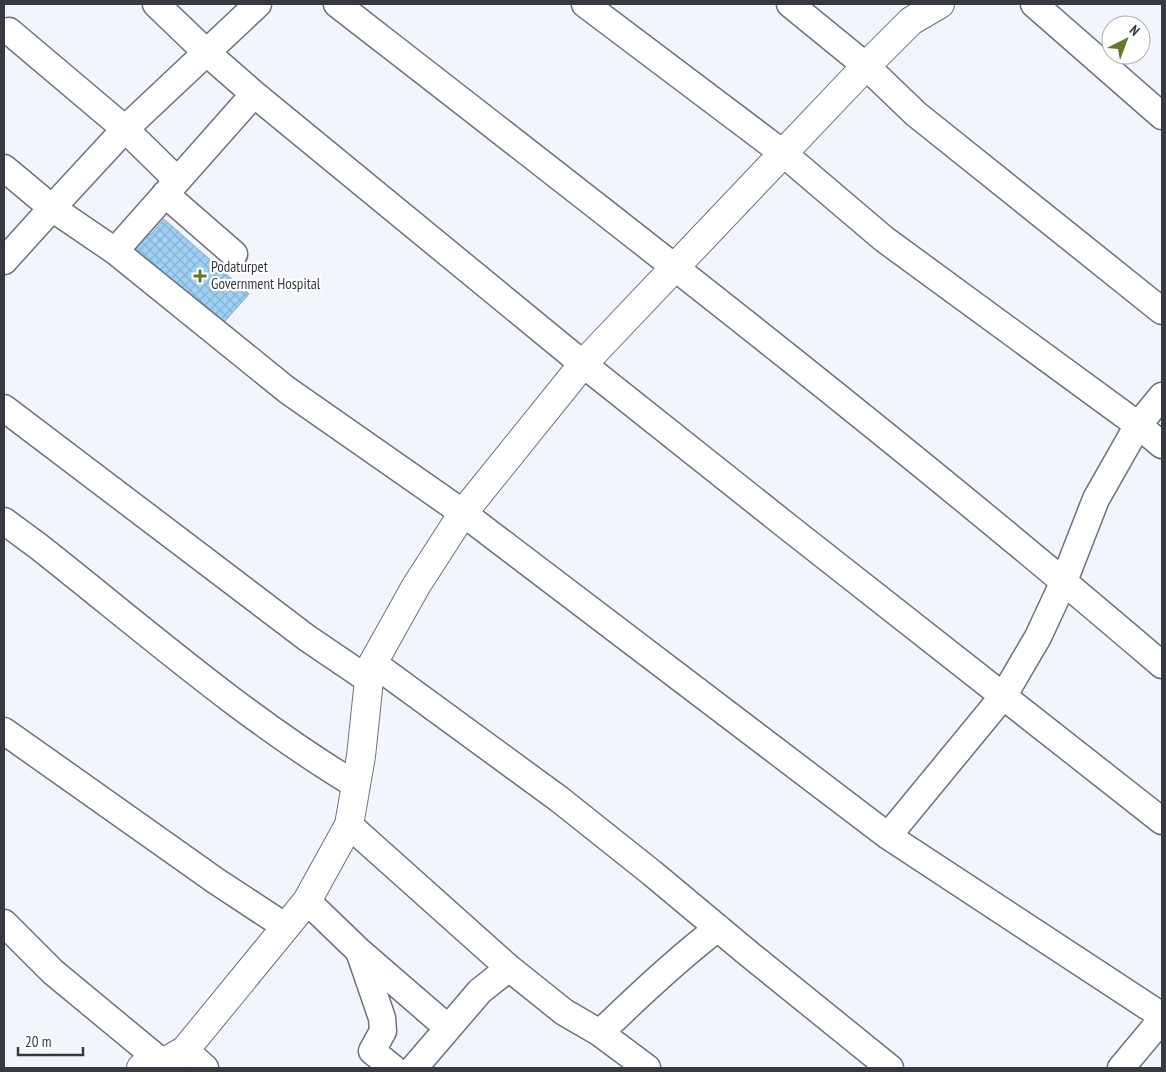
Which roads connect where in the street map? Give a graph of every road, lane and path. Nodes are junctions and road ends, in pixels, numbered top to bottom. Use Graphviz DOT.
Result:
graph roads {
  1 [pos="156,4"];
  2 [pos="258,4"];
  3 [pos="338,4"];
  4 [pos="585,4"];
  5 [pos="790,4"];
  6 [pos="940,4"];
  7 [pos="1034,4"];
  8 [pos="10,31"];
  9 [pos="206,52"];
  10 [pos="866,66"];
  11 [pos="254,94"];
  12 [pos="1162,116"];
  13 [pos="125,129"];
  14 [pos="784,154"];
  15 [pos="4,168"];
  16 [pos="171,187"];
  17 [pos="52,208"];
  18 [pos="115,251"];
  19 [pos="234,254"];
  20 [pos="4,261"];
  21 [pos="675,266"];
  22 [pos="1162,311"];
  23 [pos="583,364"];
  24 [pos="1162,396"];
  25 [pos="4,408"];
  26 [pos="1138,425"];
  27 [pos="1162,446"];
  28 [pos="464,513"];
  29 [pos="4,521"];
  30 [pos="1064,581"];
  31 [pos="1162,665"];
  32 [pos="371,672"];
  33 [pos="1004,696"];
  34 [pos="4,731"];
  35 [pos="356,785"];
  36 [pos="1162,821"];
  37 [pos="349,825"];
  38 [pos="888,836"];
  39 [pos="307,901"];
  40 [pos="4,923"];
  41 [pos="286,927"];
  42 [pos="718,928"];
  43 [pos="359,951"];
  44 [pos="509,968"];
  45 [pos="1162,1018"];
  46 [pos="448,1028"];
  47 [pos="600,1033"];
  48 [pos="163,1060"];
  49 [pos="205,1068"];
  50 [pos="393,1068"];
  51 [pos="414,1068"];
  52 [pos="647,1068"];
  53 [pos="890,1068"];
  54 [pos="1121,1068"];
  1 -- 9 [label="street"];
  2 -- 9 [label="street"];
  3 -- 21 [label="street"];
  4 -- 14 [label="street"];
  5 -- 10 [label="street"];
  6 -- 10 [label="main road"];
  7 -- 12 [label="street"];
  8 -- 13 [label="street"];
  9 -- 11 [label="street"];
  9 -- 13 [label="street"];
  10 -- 14 [label="main road"];
  10 -- 22 [label="street"];
  11 -- 16 [label="street"];
  11 -- 23 [label="street"];
  13 -- 16 [label="street"];
  13 -- 17 [label="street"];
  14 -- 21 [label="main road"];
  14 -- 26 [label="street"];
  15 -- 17 [label="street"];
  16 -- 18 [label="street"];
  16 -- 19 [label="street"];
  17 -- 18 [label="street"];
  17 -- 20 [label="street"];
  18 -- 28 [label="street"];
  21 -- 23 [label="main road"];
  21 -- 30 [label="street"];
  23 -- 28 [label="main road"];
  23 -- 33 [label="street"];
  24 -- 26 [label="street"];
  25 -- 32 [label="street"];
  26 -- 27 [label="street"];
  26 -- 30 [label="street"];
  28 -- 32 [label="main road"];
  28 -- 38 [label="street"];
  29 -- 35 [label="street"];
  30 -- 31 [label="street"];
  30 -- 33 [label="street"];
  32 -- 35 [label="main road"];
  32 -- 42 [label="street"];
  33 -- 36 [label="street"];
  33 -- 38 [label="street"];
  34 -- 41 [label="street"];
  35 -- 37 [label="main road"];
  37 -- 39 [label="main road"];
  37 -- 44 [label="street"];
  38 -- 45 [label="street"];
  39 -- 41 [label="main road"];
  39 -- 43 [label="street"];
  40 -- 48 [label="street"];
  41 -- 48 [label="main road"];
  42 -- 47 [label="street"];
  42 -- 53 [label="street"];
  43 -- 46 [label="street"];
  43 -- 50 [label="street"];
  44 -- 46 [label="street"];
  44 -- 47 [label="street"];
  45 -- 54 [label="street"];
  46 -- 51 [label="street"];
  47 -- 52 [label="street"];
  48 -- 49 [label="street"];
}
